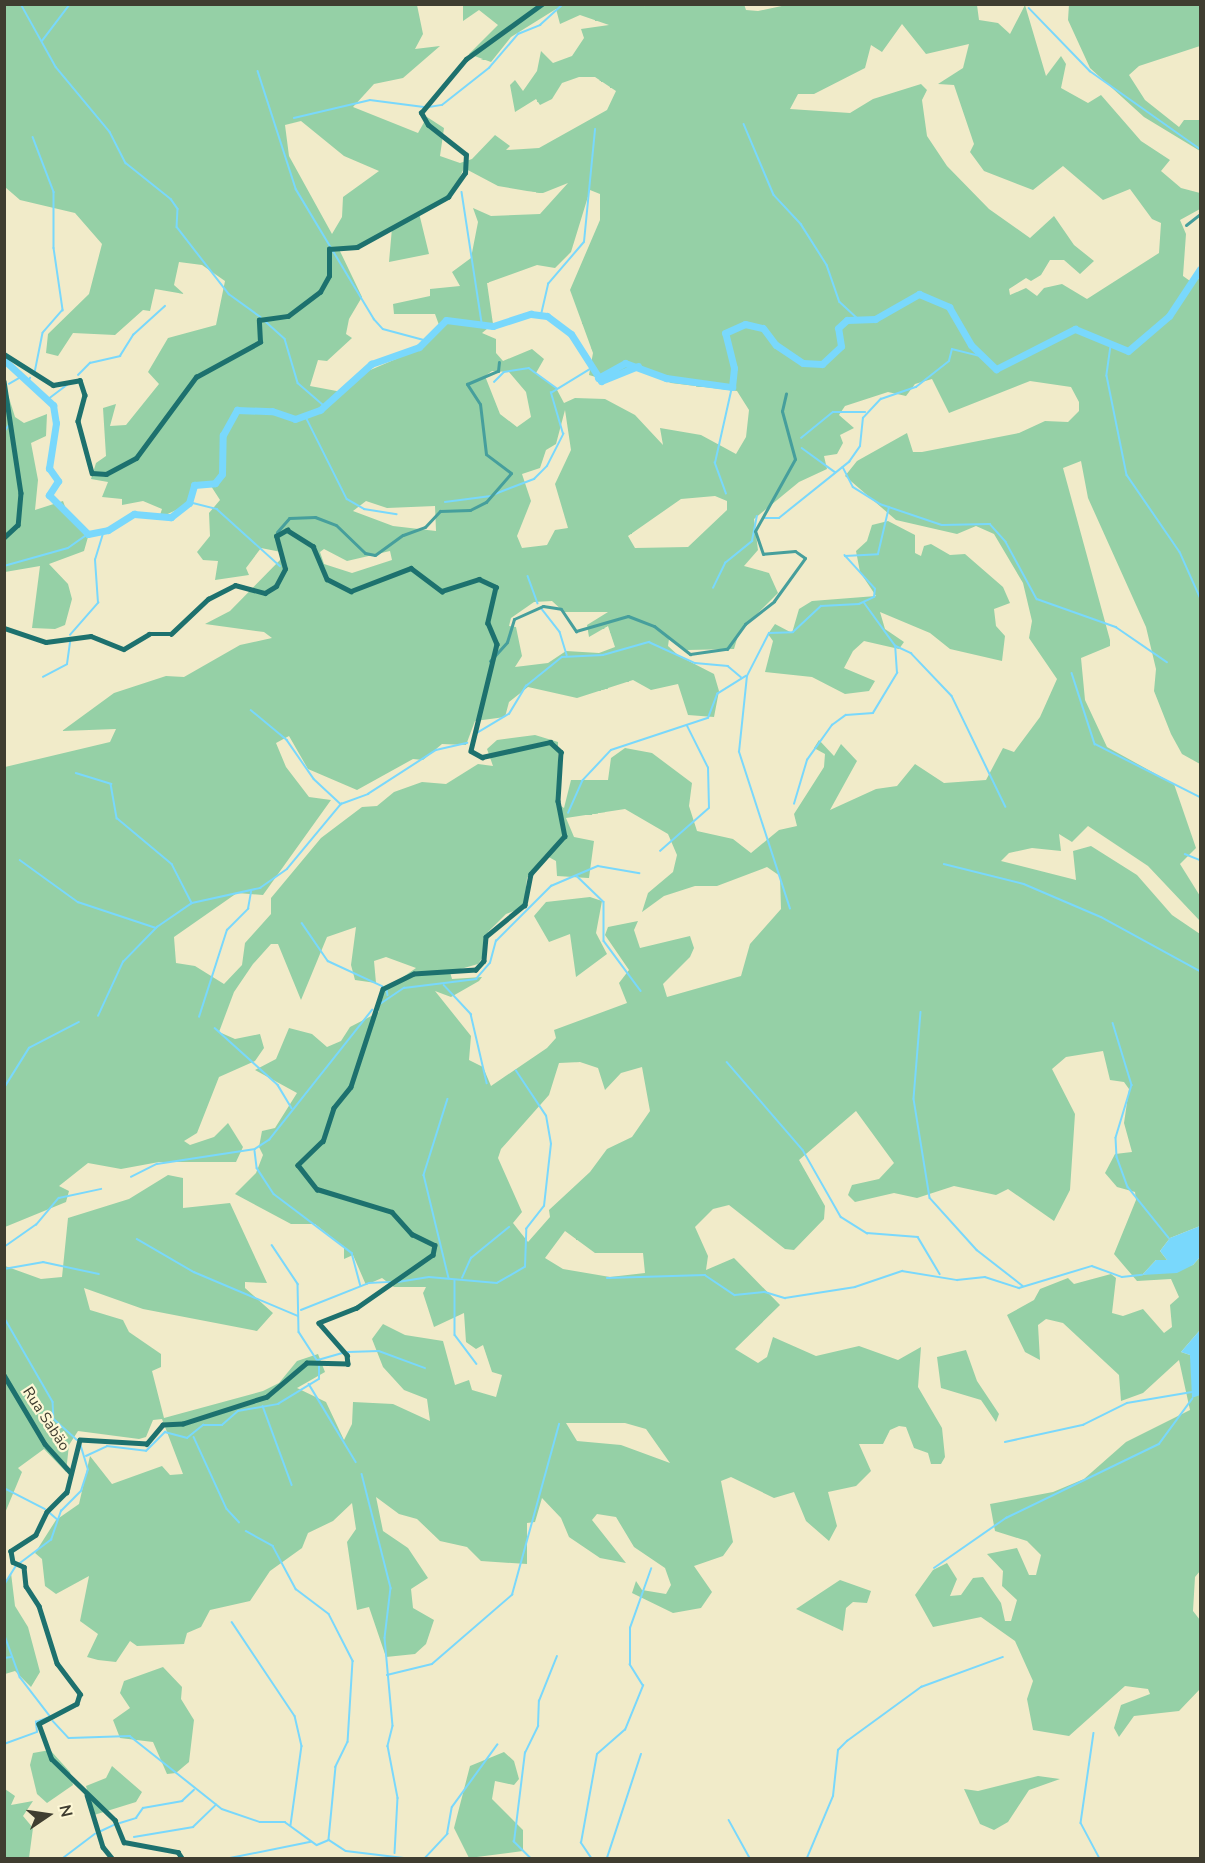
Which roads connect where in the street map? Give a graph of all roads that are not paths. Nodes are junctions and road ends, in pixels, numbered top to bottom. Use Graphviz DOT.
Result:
graph roads {
  1 [pos="542,4"];
  2 [pos="1200,214"];
  3 [pos="1186,225"];
  4 [pos="4,354"];
  5 [pos="499,362"];
  6 [pos="4,381"];
  7 [pos="786,393"];
  8 [pos="277,532"];
  9 [pos="4,538"];
  10 [pos="4,628"];
  11 [pos="490,661"];
  12 [pos="4,1375"];
  13 [pos="71,1473"];
  14 [pos="86,1793"];
  15 [pos="112,1858"];
  16 [pos="182,1858"];
  1 -- 4 [label="street"];
  2 -- 3 [label="street"];
  5 -- 8 [label="street"];
  6 -- 9 [label="street"];
  7 -- 11 [label="street"];
  8 -- 10 [label="street"];
  8 -- 11 [label="street"];
  11 -- 13 [label="street"];
  12 -- 13 [label="street, Rua Sabäo"];
  13 -- 14 [label="street"];
  14 -- 15 [label="street"];
  14 -- 16 [label="street"];
}
